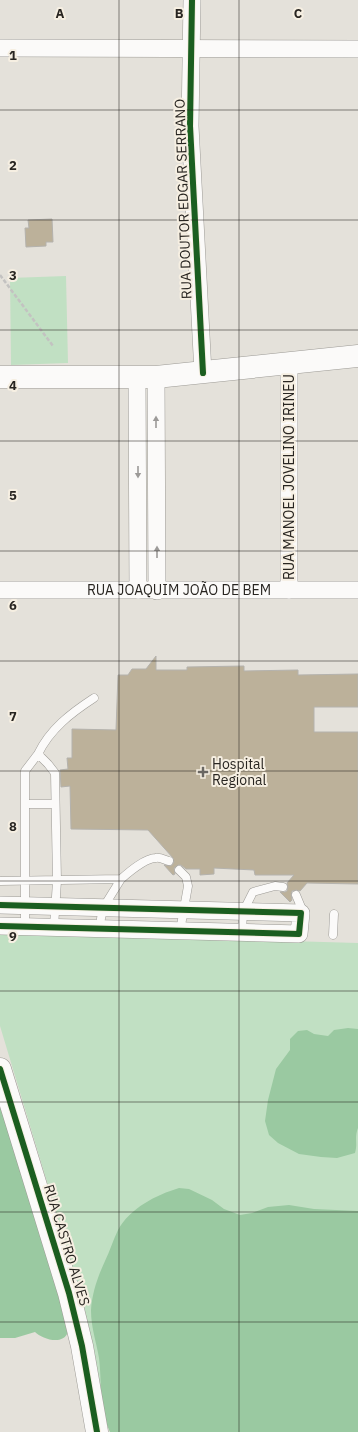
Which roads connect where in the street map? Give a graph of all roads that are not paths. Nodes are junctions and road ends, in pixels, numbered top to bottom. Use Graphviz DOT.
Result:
graph roads {
  1 [pos="192,0"];
  2 [pos="0,48"];
  3 [pos="191,48"];
  4 [pos="358,49"];
  5 [pos="358,356"];
  6 [pos="288,364"];
  7 [pos="203,373"];
  8 [pos="0,377"];
  9 [pos="147,377"];
  10 [pos="0,590"];
  11 [pos="138,590"];
  12 [pos="157,590"];
  13 [pos="289,590"];
  14 [pos="358,590"];
  15 [pos="94,698"];
  16 [pos="38,754"];
  17 [pos="25,804"];
  18 [pos="55,804"];
  19 [pos="169,860"];
  20 [pos="179,870"];
  21 [pos="121,879"];
  22 [pos="0,881"];
  23 [pos="26,881"];
  24 [pos="57,881"];
  25 [pos="283,887"];
  26 [pos="296,895"];
  27 [pos="0,905"];
  28 [pos="25,905"];
  29 [pos="54,906"];
  30 [pos="103,908"];
  31 [pos="184,910"];
  32 [pos="243,912"];
  33 [pos="301,913"];
  34 [pos="334,914"];
  35 [pos="0,926"];
  36 [pos="25,927"];
  37 [pos="54,927"];
  38 [pos="99,929"];
  39 [pos="180,931"];
  40 [pos="242,932"];
  41 [pos="333,935"];
  42 [pos="0,1069"];
  43 [pos="97,1432"];
  1 -- 3 [label="street, RUA DOUTOR EDGAR SERRANO"];
  2 -- 3 [label="street"];
  3 -- 4 [label="street"];
  3 -- 7 [label="street, RUA DOUTOR EDGAR SERRANO"];
  5 -- 6 [label="street"];
  6 -- 7 [label="street"];
  6 -- 13 [label="street, RUA MANOEL JOVELINO IRINEU"];
  7 -- 9 [label="street"];
  8 -- 9 [label="street"];
  9 -- 11 [label="street, one-way"];
  12 -- 9 [label="street, one-way"];
  10 -- 11 [label="street, RUA JOAQUIM JOÃO DE BEM"];
  11 -- 12 [label="street, RUA JOAQUIM JOÃO DE BEM"];
  12 -- 13 [label="street, RUA JOAQUIM JOÃO DE BEM"];
  13 -- 14 [label="street, RUA JOAQUIM JOÃO DE BEM"];
  15 -- 16 [label="lane"];
  16 -- 17 [label="lane"];
  16 -- 18 [label="lane"];
  17 -- 18 [label="lane"];
  17 -- 23 [label="lane"];
  18 -- 24 [label="lane"];
  19 -- 21 [label="lane"];
  20 -- 31 [label="lane"];
  21 -- 24 [label="lane"];
  21 -- 30 [label="lane"];
  22 -- 23 [label="lane"];
  23 -- 24 [label="lane"];
  23 -- 28 [label="lane"];
  24 -- 29 [label="lane"];
  25 -- 32 [label="lane"];
  26 -- 33 [label="lane"];
  27 -- 28 [label="street"];
  28 -- 29 [label="street"];
  28 -- 36 [label="lane"];
  29 -- 30 [label="street"];
  29 -- 37 [label="lane"];
  30 -- 31 [label="street"];
  30 -- 38 [label="lane"];
  31 -- 32 [label="street"];
  31 -- 39 [label="lane"];
  32 -- 33 [label="street"];
  32 -- 40 [label="lane"];
  33 -- 40 [label="street"];
  34 -- 41 [label="lane"];
  35 -- 36 [label="street"];
  36 -- 37 [label="street"];
  37 -- 38 [label="street"];
  38 -- 39 [label="street"];
  39 -- 40 [label="street"];
  42 -- 43 [label="street, RUA CASTRO ALVES"];
}
